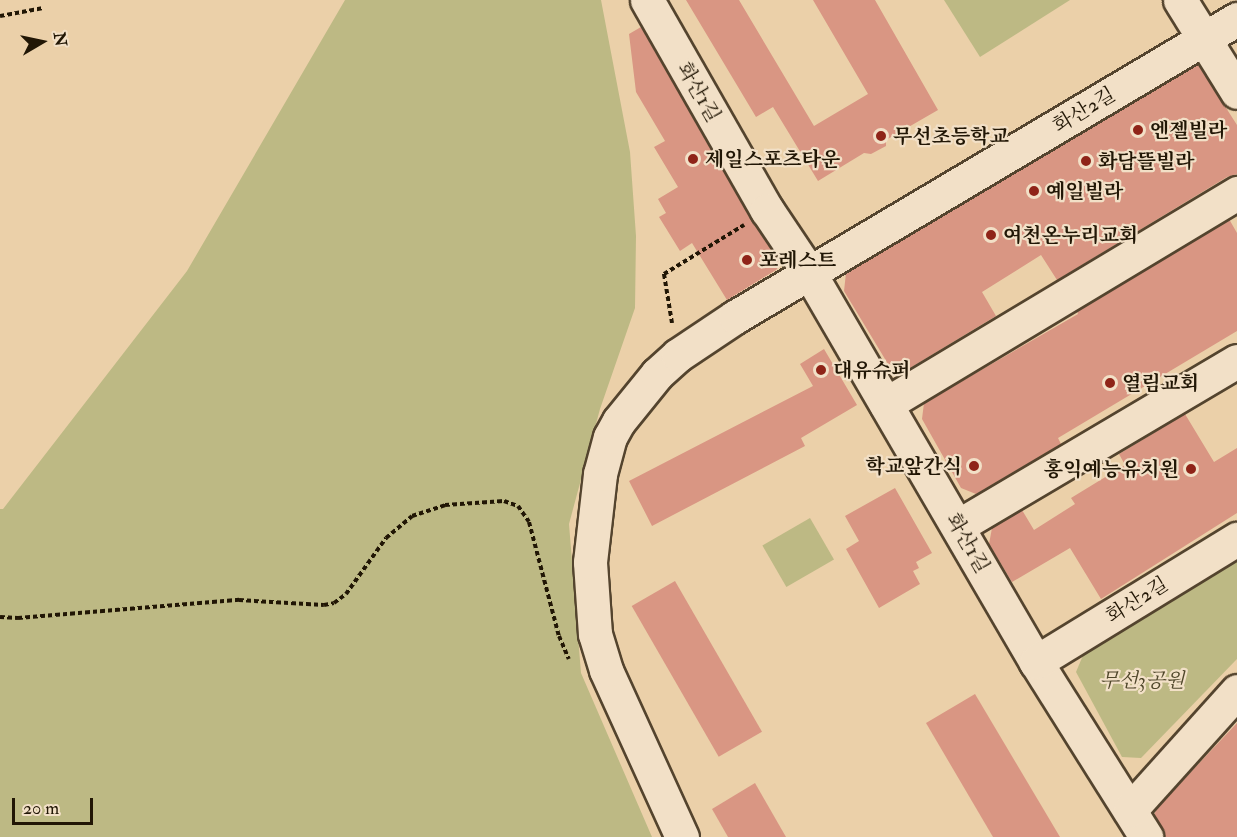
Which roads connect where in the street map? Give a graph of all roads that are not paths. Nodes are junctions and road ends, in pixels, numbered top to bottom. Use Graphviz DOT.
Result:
graph roads {
  1 [pos="647,0"];
  2 [pos="1180,0"];
  3 [pos="1237,19"];
  4 [pos="1204,38"];
  5 [pos="1237,92"];
  6 [pos="1237,193"];
  7 [pos="810,274"];
  8 [pos="1237,361"];
  9 [pos="886,404"];
  10 [pos="958,526"];
  11 [pos="1237,539"];
  12 [pos="1036,662"];
  13 [pos="1237,691"];
  14 [pos="1130,810"];
  15 [pos="682,837"];
  16 [pos="1146,837"];
  1 -- 7 [label="street, 화산1길"];
  2 -- 4 [label="street"];
  3 -- 4 [label="street, 화산2길"];
  4 -- 5 [label="street"];
  4 -- 7 [label="street, 화산2길"];
  6 -- 9 [label="street"];
  7 -- 9 [label="street, 화산1길"];
  7 -- 15 [label="street"];
  8 -- 10 [label="street"];
  9 -- 10 [label="street, 화산1길"];
  10 -- 12 [label="street, 화산1길"];
  11 -- 12 [label="street, 화산2길"];
  12 -- 14 [label="street, 화산1길"];
  13 -- 14 [label="street"];
  14 -- 16 [label="street, 화산1길"];
}
